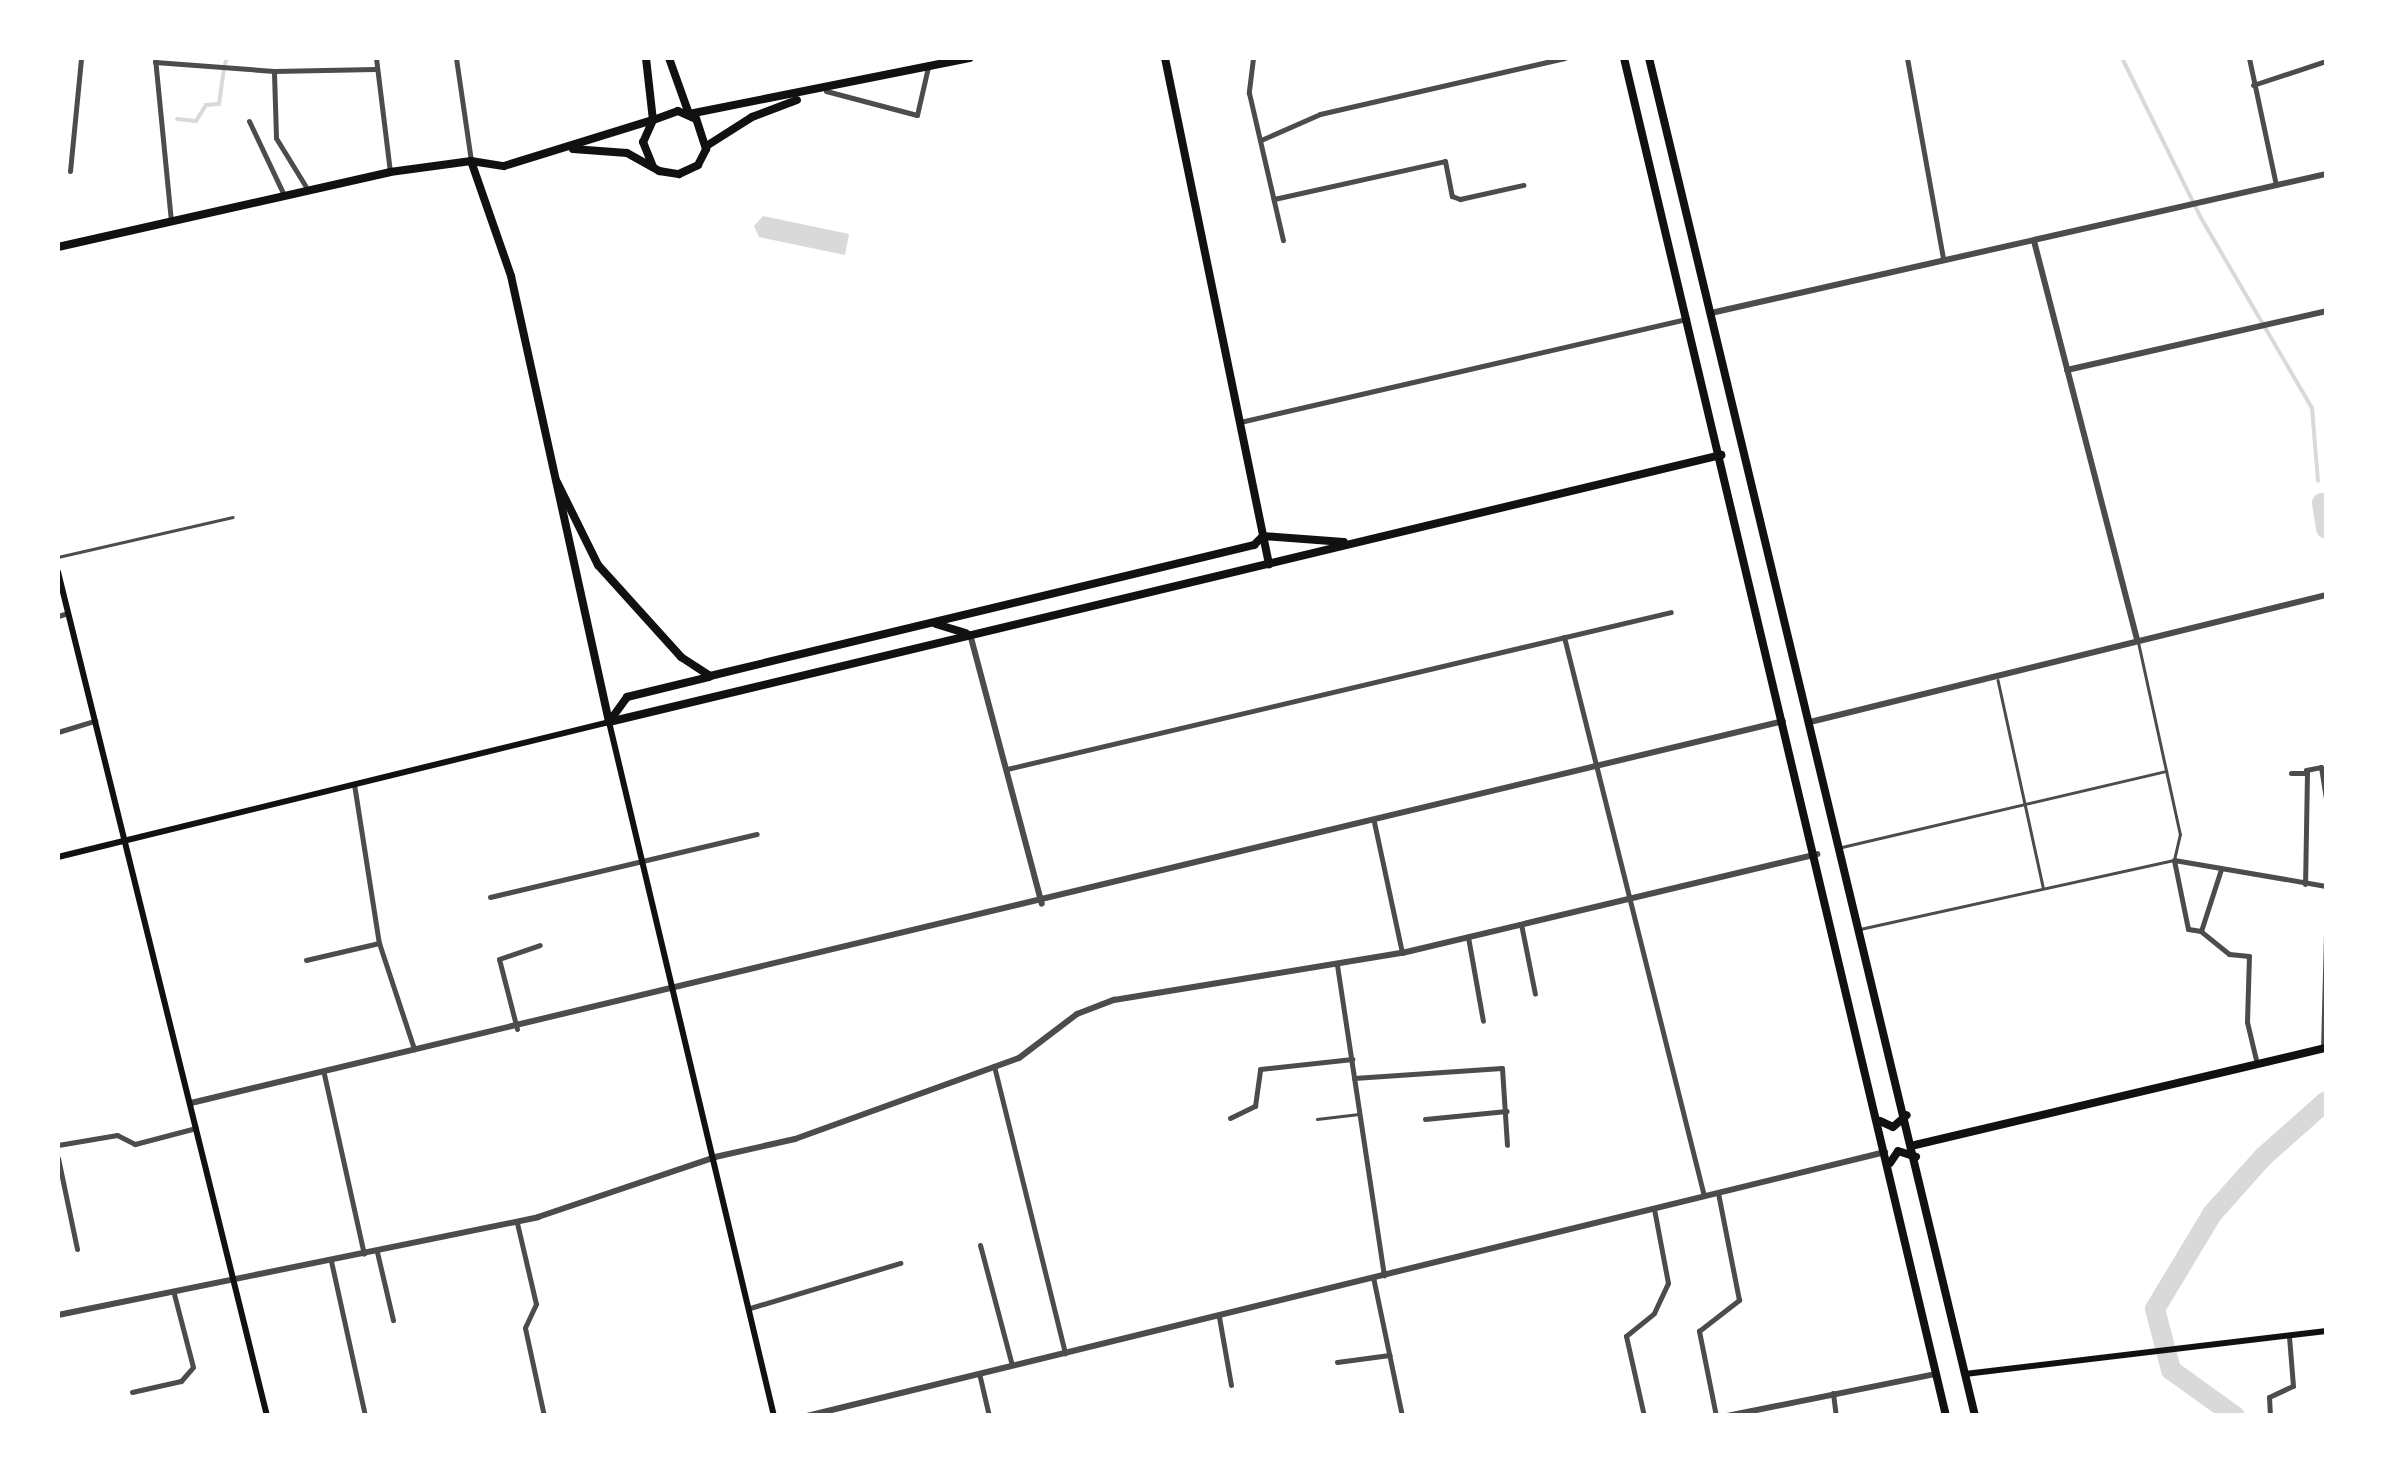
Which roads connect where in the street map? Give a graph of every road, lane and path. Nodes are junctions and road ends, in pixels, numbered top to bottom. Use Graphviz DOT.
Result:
graph roads {
  1 [pos="81,58"];
  2 [pos="376,58"];
  3 [pos="456,58"];
  4 [pos="646,58"];
  5 [pos="669,58"];
  6 [pos="969,58"];
  7 [pos="1165,58"];
  8 [pos="1253,58"];
  9 [pos="1565,58"];
  10 [pos="1624,58"];
  11 [pos="1649,58"];
  12 [pos="1907,58"];
  13 [pos="2249,58"];
  14 [pos="155,60"];
  15 [pos="2326,61"];
  16 [pos="928,67"];
  17 [pos="375,69"];
  18 [pos="274,71"];
  19 [pos="2253,85"];
  20 [pos="826,91"];
  21 [pos="810,95"];
  22 [pos="689,114"];
  23 [pos="653,120"];
  24 [pos="249,121"];
  25 [pos="1260,140"];
  26 [pos="568,149"];
  27 [pos="706,149"];
  28 [pos="471,161"];
  29 [pos="654,167"];
  30 [pos="70,172"];
  31 [pos="390,172"];
  32 [pos="2326,174"];
  33 [pos="2276,184"];
  34 [pos="1524,185"];
  35 [pos="308,190"];
  36 [pos="284,195"];
  37 [pos="1274,199"];
  38 [pos="171,220"];
  39 [pos="1284,240"];
  40 [pos="2034,240"];
  41 [pos="58,247"];
  42 [pos="1943,259"];
  43 [pos="2326,311"];
  44 [pos="1711,312"];
  45 [pos="1687,319"];
  46 [pos="2067,370"];
  47 [pos="1237,422"];
  48 [pos="1721,455"];
  49 [pos="557,482"];
  50 [pos="232,517"];
  51 [pos="1263,536"];
  52 [pos="1353,543"];
  53 [pos="58,557"];
  54 [pos="1270,564"];
  55 [pos="58,572"];
  56 [pos="2326,595"];
  57 [pos="1671,612"];
  58 [pos="68,613"];
  59 [pos="58,616"];
  60 [pos="934,623"];
  61 [pos="970,634"];
  62 [pos="1564,637"];
  63 [pos="2137,640"];
  64 [pos="710,676"];
  65 [pos="1997,676"];
  66 [pos="95,721"];
  67 [pos="1784,721"];
  68 [pos="609,722"];
  69 [pos="1810,722"];
  70 [pos="58,732"];
  71 [pos="1598,766"];
  72 [pos="1006,769"];
  73 [pos="2167,771"];
  74 [pos="2303,771"];
  75 [pos="2291,774"];
  76 [pos="354,784"];
  77 [pos="2326,798"];
  78 [pos="2026,804"];
  79 [pos="1374,822"];
  80 [pos="758,834"];
  81 [pos="126,840"];
  82 [pos="1841,848"];
  83 [pos="1817,854"];
  84 [pos="58,858"];
  85 [pos="2174,860"];
  86 [pos="643,861"];
  87 [pos="2221,868"];
  88 [pos="2305,884"];
  89 [pos="2326,886"];
  90 [pos="2044,888"];
  91 [pos="490,897"];
  92 [pos="1630,899"];
  93 [pos="1042,904"];
  94 [pos="1520,924"];
  95 [pos="1860,929"];
  96 [pos="2200,930"];
  97 [pos="2326,934"];
  98 [pos="1468,937"];
  99 [pos="379,943"];
  100 [pos="540,945"];
  101 [pos="1402,953"];
  102 [pos="306,960"];
  103 [pos="1337,965"];
  104 [pos="674,990"];
  105 [pos="1535,994"];
  106 [pos="1482,1021"];
  107 [pos="517,1029"];
  108 [pos="2325,1048"];
  109 [pos="415,1052"];
  110 [pos="1352,1059"];
  111 [pos="2256,1064"];
  112 [pos="994,1066"];
  113 [pos="324,1074"];
  114 [pos="1354,1078"];
  115 [pos="191,1103"];
  116 [pos="1906,1110"];
  117 [pos="1506,1111"];
  118 [pos="1360,1114"];
  119 [pos="1230,1118"];
  120 [pos="1878,1118"];
  121 [pos="1317,1119"];
  122 [pos="1425,1119"];
  123 [pos="196,1128"];
  124 [pos="58,1145"];
  125 [pos="1507,1145"];
  126 [pos="1914,1145"];
  127 [pos="1886,1152"];
  128 [pos="715,1157"];
  129 [pos="58,1158"];
  130 [pos="1918,1160"];
  131 [pos="1890,1168"];
  132 [pos="1718,1193"];
  133 [pos="1704,1196"];
  134 [pos="1654,1209"];
  135 [pos="516,1223"];
  136 [pos="980,1245"];
  137 [pos="77,1249"];
  138 [pos="377,1252"];
  139 [pos="364,1254"];
  140 [pos="331,1261"];
  141 [pos="900,1263"];
  142 [pos="1384,1275"];
  143 [pos="1373,1277"];
  144 [pos="233,1282"];
  145 [pos="174,1294"];
  146 [pos="750,1308"];
  147 [pos="58,1315"];
  148 [pos="1219,1317"];
  149 [pos="393,1320"];
  150 [pos="2326,1330"];
  151 [pos="2288,1336"];
  152 [pos="1064,1353"];
  153 [pos="1390,1355"];
  154 [pos="1338,1362"];
  155 [pos="1012,1366"];
  156 [pos="979,1373"];
  157 [pos="1935,1374"];
  158 [pos="1964,1374"];
  159 [pos="1231,1386"];
  160 [pos="132,1392"];
  161 [pos="1833,1393"];
  162 [pos="268,1416"];
  163 [pos="366,1416"];
  164 [pos="544,1416"];
  165 [pos="774,1416"];
  166 [pos="806,1416"];
  167 [pos="988,1416"];
  168 [pos="1402,1416"];
  169 [pos="1644,1416"];
  170 [pos="1716,1416"];
  171 [pos="1727,1416"];
  172 [pos="1836,1416"];
  173 [pos="1946,1416"];
  174 [pos="1975,1416"];
  175 [pos="2270,1416"];
  1 -- 30 [label="street"];
  2 -- 17 [label="street"];
  3 -- 28 [label="street"];
  4 -- 23 [label="main road"];
  5 -- 22 [label="main road"];
  6 -- 16 [label="main road"];
  7 -- 47 [label="main road"];
  8 -- 25 [label="street"];
  9 -- 25 [label="street"];
  10 -- 45 [label="main road"];
  11 -- 44 [label="main road"];
  12 -- 42 [label="street"];
  13 -- 19 [label="street"];
  14 -- 18 [label="street"];
  14 -- 38 [label="street"];
  15 -- 19 [label="street"];
  16 -- 20 [label="main road"];
  16 -- 20 [label="street"];
  17 -- 18 [label="street"];
  17 -- 31 [label="street"];
  18 -- 35 [label="street"];
  19 -- 33 [label="street"];
  20 -- 21 [label="main road"];
  21 -- 22 [label="main road"];
  21 -- 27 [label="main road"];
  22 -- 23 [label="main road"];
  22 -- 27 [label="main road"];
  23 -- 26 [label="main road"];
  23 -- 29 [label="main road"];
  24 -- 36 [label="street"];
  25 -- 37 [label="street"];
  26 -- 28 [label="main road"];
  26 -- 29 [label="main road"];
  27 -- 29 [label="main road"];
  28 -- 31 [label="main road"];
  28 -- 49 [label="main road"];
  31 -- 35 [label="main road"];
  32 -- 33 [label="street"];
  33 -- 40 [label="street"];
  34 -- 37 [label="street"];
  35 -- 36 [label="main road"];
  36 -- 38 [label="main road"];
  37 -- 39 [label="street"];
  38 -- 41 [label="main road"];
  40 -- 42 [label="street"];
  40 -- 46 [label="street"];
  42 -- 44 [label="street"];
  43 -- 46 [label="street"];
  44 -- 69 [label="main road"];
  45 -- 47 [label="street"];
  45 -- 48 [label="main road"];
  46 -- 63 [label="street"];
  47 -- 51 [label="main road"];
  48 -- 52 [label="main road"];
  48 -- 67 [label="main road"];
  49 -- 64 [label="main road"];
  49 -- 68 [label="main road"];
  50 -- 53 [label="lane"];
  51 -- 52 [label="main road"];
  51 -- 54 [label="main road"];
  51 -- 60 [label="main road"];
  52 -- 54 [label="main road"];
  54 -- 61 [label="main road"];
  55 -- 58 [label="main road"];
  56 -- 63 [label="street"];
  57 -- 62 [label="street"];
  58 -- 59 [label="street"];
  58 -- 66 [label="main road"];
  60 -- 61 [label="main road"];
  60 -- 64 [label="main road"];
  61 -- 68 [label="main road"];
  61 -- 72 [label="street"];
  62 -- 71 [label="street"];
  62 -- 72 [label="street"];
  63 -- 65 [label="street"];
  63 -- 73 [label="lane"];
  64 -- 68 [label="main road"];
  65 -- 69 [label="street"];
  65 -- 78 [label="lane"];
  66 -- 70 [label="street"];
  66 -- 81 [label="main road"];
  67 -- 71 [label="street"];
  67 -- 83 [label="main road"];
  68 -- 76 [label="main road"];
  68 -- 86 [label="main road"];
  69 -- 82 [label="main road"];
  71 -- 79 [label="street"];
  71 -- 92 [label="street"];
  72 -- 93 [label="street"];
  73 -- 78 [label="lane"];
  73 -- 85 [label="lane"];
  74 -- 75 [label="street"];
  74 -- 77 [label="street"];
  74 -- 88 [label="street"];
  76 -- 81 [label="main road"];
  76 -- 99 [label="street"];
  78 -- 82 [label="lane"];
  78 -- 90 [label="lane"];
  79 -- 93 [label="street"];
  79 -- 101 [label="street"];
  80 -- 86 [label="street"];
  81 -- 84 [label="main road"];
  81 -- 115 [label="main road"];
  82 -- 95 [label="main road"];
  83 -- 92 [label="street"];
  83 -- 120 [label="main road"];
  85 -- 87 [label="street"];
  85 -- 90 [label="lane"];
  85 -- 96 [label="street"];
  86 -- 91 [label="street"];
  86 -- 104 [label="main road"];
  87 -- 88 [label="street"];
  87 -- 96 [label="street"];
  88 -- 89 [label="street"];
  90 -- 95 [label="lane"];
  92 -- 94 [label="street"];
  92 -- 133 [label="street"];
  93 -- 104 [label="street"];
  94 -- 98 [label="street"];
  94 -- 105 [label="street"];
  95 -- 116 [label="main road"];
  96 -- 111 [label="street"];
  97 -- 108 [label="street"];
  98 -- 101 [label="street"];
  98 -- 106 [label="street"];
  99 -- 102 [label="street"];
  99 -- 109 [label="street"];
  100 -- 107 [label="street"];
  101 -- 103 [label="street"];
  103 -- 110 [label="street"];
  103 -- 112 [label="street"];
  104 -- 107 [label="street"];
  104 -- 128 [label="main road"];
  107 -- 109 [label="street"];
  108 -- 111 [label="main road"];
  109 -- 113 [label="street"];
  110 -- 114 [label="street"];
  110 -- 119 [label="street"];
  111 -- 126 [label="main road"];
  112 -- 128 [label="street"];
  112 -- 152 [label="street"];
  113 -- 115 [label="street"];
  113 -- 139 [label="street"];
  114 -- 117 [label="street"];
  114 -- 118 [label="street"];
  115 -- 123 [label="main road"];
  116 -- 120 [label="main road"];
  116 -- 126 [label="main road"];
  117 -- 122 [label="street"];
  117 -- 125 [label="street"];
  118 -- 121 [label="lane"];
  118 -- 142 [label="street"];
  120 -- 127 [label="main road"];
  123 -- 124 [label="street"];
  123 -- 144 [label="main road"];
  126 -- 130 [label="main road"];
  127 -- 131 [label="main road"];
  127 -- 132 [label="street"];
  128 -- 135 [label="street"];
  128 -- 146 [label="main road"];
  129 -- 137 [label="street"];
  130 -- 131 [label="main road"];
  130 -- 158 [label="main road"];
  131 -- 157 [label="main road"];
  132 -- 133 [label="street"];
  132 -- 170 [label="street"];
  133 -- 134 [label="street"];
  134 -- 142 [label="street"];
  134 -- 169 [label="street"];
  135 -- 138 [label="street"];
  135 -- 164 [label="street"];
  136 -- 155 [label="street"];
  138 -- 139 [label="street"];
  138 -- 149 [label="street"];
  139 -- 140 [label="street"];
  140 -- 144 [label="street"];
  140 -- 163 [label="street"];
  141 -- 146 [label="street"];
  142 -- 143 [label="street"];
  143 -- 148 [label="street"];
  143 -- 153 [label="street"];
  144 -- 145 [label="street"];
  144 -- 162 [label="main road"];
  145 -- 147 [label="street"];
  145 -- 160 [label="street"];
  146 -- 165 [label="main road"];
  148 -- 152 [label="street"];
  148 -- 159 [label="street"];
  150 -- 151 [label="main road"];
  151 -- 158 [label="main road"];
  151 -- 175 [label="street"];
  152 -- 155 [label="street"];
  153 -- 154 [label="street"];
  153 -- 168 [label="street"];
  155 -- 156 [label="street"];
  156 -- 166 [label="street"];
  156 -- 167 [label="street"];
  157 -- 161 [label="street"];
  157 -- 173 [label="main road"];
  158 -- 174 [label="main road"];
  161 -- 171 [label="street"];
  161 -- 172 [label="street"];
}
